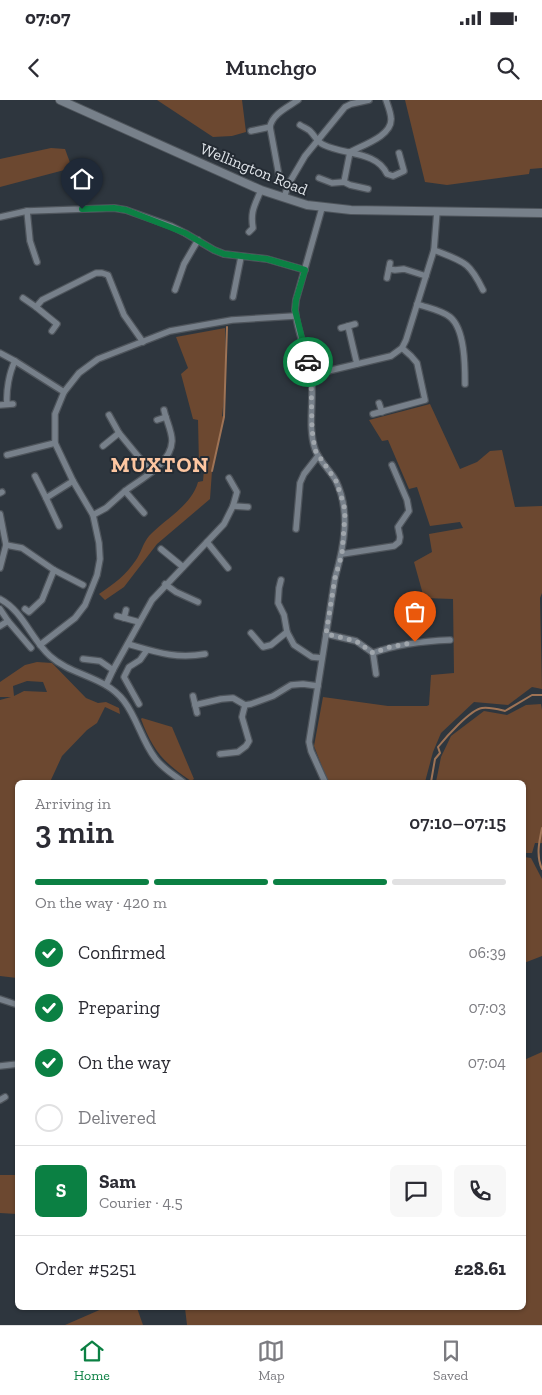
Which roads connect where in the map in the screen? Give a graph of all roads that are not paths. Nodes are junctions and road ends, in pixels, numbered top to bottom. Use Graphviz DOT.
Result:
graph roads {
  1 [pos="60,100"];
  2 [pos="298,100"];
  3 [pos="370,100"];
  4 [pos="386,100"];
  5 [pos="300,125"];
  6 [pos="270,127"];
  7 [pos="251,131"];
  8 [pos="317,142"];
  9 [pos="350,152"];
  10 [pos="399,153"];
  11 [pos="319,178"];
  12 [pos="344,182"];
  13 [pos="288,185"];
  14 [pos="368,189"];
  15 [pos="261,190"];
  16 [pos="284,198"];
  17 [pos="322,208"];
  18 [pos="27,210"];
  19 [pos="437,211"];
  20 [pos="541,215"];
  21 [pos="0,217"];
  22 [pos="254,230"];
  23 [pos="198,240"];
  24 [pos="434,250"];
  25 [pos="241,257"];
  26 [pos="38,262"];
  27 [pos="305,270"];
  28 [pos="426,276"];
  29 [pos="387,278"];
  30 [pos="487,282"];
  31 [pos="175,290"];
  32 [pos="233,297"];
  33 [pos="23,298"];
  34 [pos="417,304"];
  35 [pos="36,307"];
  36 [pos="295,316"];
  37 [pos="355,324"];
  38 [pos="52,331"];
  39 [pos="143,342"];
  40 [pos="402,348"];
  41 [pos="0,354"];
  42 [pos="15,362"];
  43 [pos="357,364"];
  44 [pos="311,375"];
  45 [pos="466,384"];
  46 [pos="64,392"];
  47 [pos="379,403"];
  48 [pos="0,405"];
  49 [pos="164,410"];
  50 [pos="382,412"];
  51 [pos="374,414"];
  52 [pos="109,415"];
  53 [pos="166,417"];
  54 [pos="157,420"];
  55 [pos="119,433"];
  56 [pos="55,443"];
  57 [pos="103,446"];
  58 [pos="7,455"];
  59 [pos="318,456"];
  60 [pos="392,465"];
  61 [pos="151,472"];
  62 [pos="230,478"];
  63 [pos="34,479"];
  64 [pos="73,482"];
  65 [pos="125,491"];
  66 [pos="46,498"];
  67 [pos="233,506"];
  68 [pos="248,507"];
  69 [pos="144,513"];
  70 [pos="0,514"];
  71 [pos="93,515"];
  72 [pos="1,523"];
  73 [pos="59,526"];
  74 [pos="296,529"];
  75 [pos="207,542"];
  76 [pos="6,545"];
  77 [pos="161,549"];
  78 [pos="342,554"];
  79 [pos="182,566"];
  80 [pos="0,568"];
  81 [pos="228,568"];
  82 [pos="54,570"];
  83 [pos="281,580"];
  84 [pos="83,584"];
  85 [pos="165,584"];
  86 [pos="0,599"];
  87 [pos="198,602"];
  88 [pos="0,609"];
  89 [pos="126,610"];
  90 [pos="29,613"];
  91 [pos="117,616"];
  92 [pos="124,618"];
  93 [pos="8,621"];
  94 [pos="139,622"];
  95 [pos="0,626"];
  96 [pos="287,632"];
  97 [pos="251,633"];
  98 [pos="326,634"];
  99 [pos="437,640"];
  100 [pos="450,640"];
  101 [pos="128,644"];
  102 [pos="40,645"];
  103 [pos="207,647"];
  104 [pos="31,648"];
  105 [pos="438,649"];
  106 [pos="147,650"];
  107 [pos="373,653"];
  108 [pos="322,658"];
  109 [pos="83,659"];
  110 [pos="113,670"];
  111 [pos="376,674"];
  112 [pos="106,684"];
  113 [pos="318,686"];
  114 [pos="193,696"];
  115 [pos="139,704"];
  116 [pos="195,705"];
  117 [pos="245,705"];
  118 [pos="197,713"];
  119 [pos="220,754"];
  120 [pos="182,780"];
  121 [pos="324,780"];
  122 [pos="0,999"];
  123 [pos="15,1004"];
  124 [pos="15,1064"];
  125 [pos="0,1066"];
  1 -- 15 [label="street, Wellington Road"];
  2 -- 6 [label="street"];
  3 -- 8 [label="street"];
  4 -- 9 [label="street"];
  5 -- 8 [label="street"];
  6 -- 7 [label="street"];
  6 -- 13 [label="street"];
  8 -- 9 [label="street"];
  8 -- 13 [label="street"];
  9 -- 10 [label="street"];
  9 -- 12 [label="street"];
  11 -- 12 [label="street"];
  12 -- 14 [label="street"];
  13 -- 16 [label="street"];
  15 -- 16 [label="street, Wellington Road"];
  15 -- 22 [label="street"];
  16 -- 17 [label="street, Wellington Road"];
  17 -- 19 [label="street, Wellington Road"];
  17 -- 27 [label="street"];
  18 -- 21 [label="street"];
  18 -- 23 [label="street"];
  18 -- 26 [label="street"];
  19 -- 20 [label="street, Wellington Road"];
  19 -- 24 [label="street"];
  23 -- 25 [label="street"];
  23 -- 31 [label="street"];
  24 -- 28 [label="street"];
  24 -- 30 [label="street"];
  25 -- 27 [label="street"];
  25 -- 32 [label="street"];
  27 -- 36 [label="street"];
  28 -- 29 [label="street"];
  28 -- 34 [label="street"];
  33 -- 35 [label="street"];
  34 -- 40 [label="street"];
  34 -- 45 [label="street"];
  35 -- 38 [label="street"];
  35 -- 39 [label="street"];
  36 -- 39 [label="street"];
  36 -- 44 [label="street"];
  37 -- 43 [label="street"];
  39 -- 46 [label="street"];
  40 -- 43 [label="street"];
  40 -- 50 [label="street"];
  41 -- 42 [label="street"];
  42 -- 46 [label="street"];
  42 -- 48 [label="street"];
  43 -- 44 [label="street"];
  44 -- 59 [label="street"];
  46 -- 56 [label="street"];
  47 -- 50 [label="street"];
  49 -- 53 [label="street"];
  50 -- 51 [label="street"];
  52 -- 55 [label="street"];
  53 -- 54 [label="street"];
  53 -- 61 [label="street"];
  55 -- 57 [label="street"];
  55 -- 61 [label="street"];
  56 -- 58 [label="street"];
  56 -- 64 [label="street"];
  59 -- 74 [label="street"];
  59 -- 78 [label="street"];
  60 -- 78 [label="street"];
  61 -- 65 [label="street"];
  62 -- 67 [label="street"];
  63 -- 66 [label="street"];
  64 -- 66 [label="street"];
  64 -- 71 [label="street"];
  65 -- 69 [label="street"];
  65 -- 71 [label="street"];
  66 -- 73 [label="street"];
  67 -- 68 [label="street"];
  67 -- 75 [label="street"];
  70 -- 72 [label="street"];
  71 -- 102 [label="street"];
  72 -- 76 [label="street"];
  75 -- 79 [label="street"];
  75 -- 81 [label="street"];
  76 -- 80 [label="street"];
  76 -- 82 [label="street"];
  77 -- 79 [label="street"];
  78 -- 98 [label="street"];
  79 -- 85 [label="street"];
  82 -- 84 [label="street"];
  82 -- 90 [label="street"];
  83 -- 96 [label="street"];
  85 -- 87 [label="street"];
  85 -- 94 [label="street"];
  86 -- 102 [label="street"];
  88 -- 93 [label="street"];
  89 -- 92 [label="street"];
  91 -- 92 [label="street"];
  92 -- 94 [label="street"];
  93 -- 95 [label="street"];
  93 -- 104 [label="street"];
  94 -- 101 [label="street"];
  96 -- 97 [label="street"];
  96 -- 108 [label="street"];
  98 -- 107 [label="street"];
  98 -- 108 [label="street"];
  99 -- 100 [label="street"];
  99 -- 105 [label="street"];
  99 -- 107 [label="street"];
  101 -- 106 [label="street"];
  101 -- 110 [label="street"];
  102 -- 112 [label="street"];
  103 -- 106 [label="street"];
  106 -- 115 [label="street"];
  107 -- 111 [label="street"];
  108 -- 113 [label="street"];
  109 -- 110 [label="street"];
  110 -- 112 [label="street"];
  112 -- 120 [label="street"];
  113 -- 117 [label="street"];
  113 -- 121 [label="street"];
  114 -- 116 [label="street"];
  116 -- 117 [label="street"];
  116 -- 118 [label="street"];
  117 -- 119 [label="street"];
  122 -- 123 [label="street"];
  124 -- 125 [label="street"];
}
